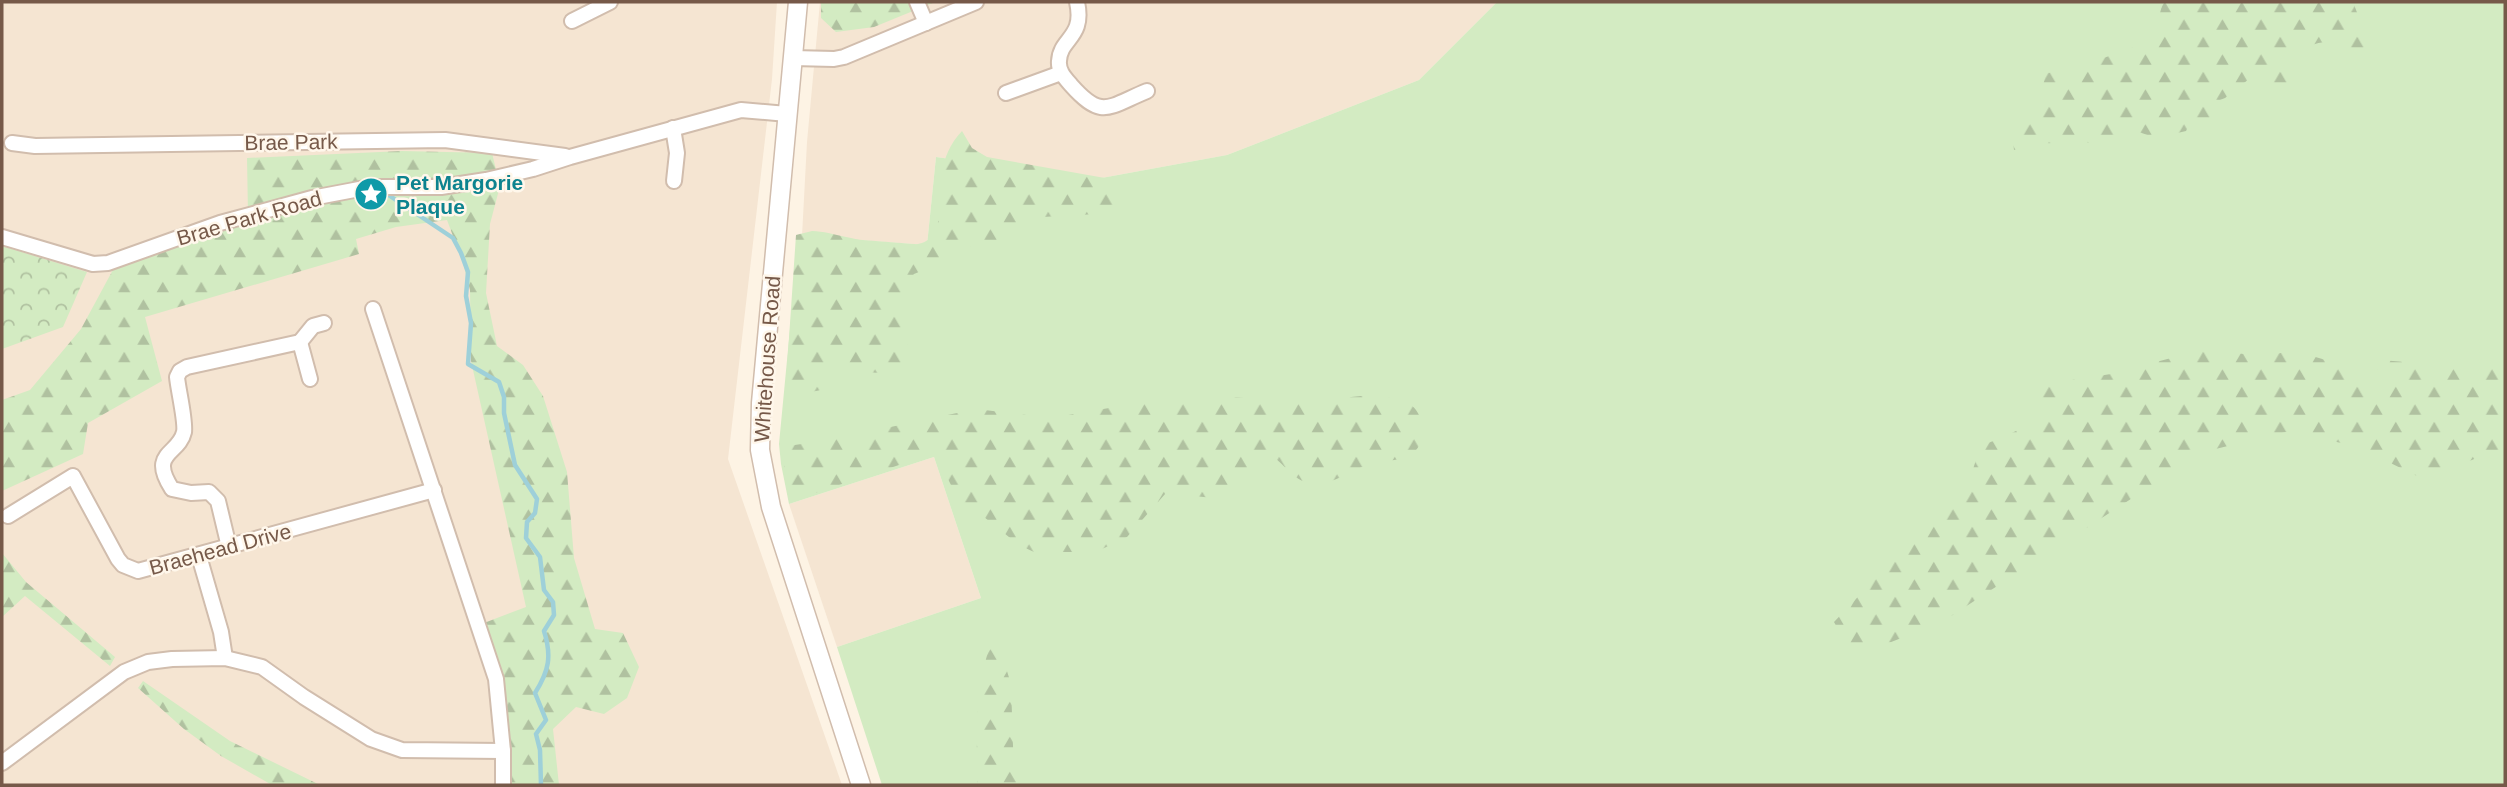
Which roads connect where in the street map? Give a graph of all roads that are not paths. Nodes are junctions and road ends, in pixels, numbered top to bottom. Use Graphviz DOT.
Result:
graph roads {
  1 [pos="610,2"];
  2 [pos="798,2"];
  3 [pos="917,2"];
  4 [pos="976,2"];
  5 [pos="1077,2"];
  6 [pos="572,21"];
  7 [pos="926,23"];
  8 [pos="793,58"];
  9 [pos="1061,73"];
  10 [pos="1147,91"];
  11 [pos="1006,93"];
  12 [pos="787,114"];
  13 [pos="673,128"];
  14 [pos="12,143"];
  15 [pos="570,157"];
  16 [pos="674,181"];
  17 [pos="2,237"];
  18 [pos="373,309"];
  19 [pos="324,323"];
  20 [pos="300,342"];
  21 [pos="310,379"];
  22 [pos="434,490"];
  23 [pos="8,516"];
  24 [pos="229,547"];
  25 [pos="199,556"];
  26 [pos="225,659"];
  27 [pos="503,751"];
  28 [pos="3,761"];
  29 [pos="503,785"];
  30 [pos="861,785"];
  1 -- 6 [label="street"];
  2 -- 8 [label="street, Whitehouse Road"];
  3 -- 7 [label="street"];
  4 -- 7 [label="street"];
  5 -- 9 [label="street"];
  7 -- 8 [label="street"];
  8 -- 12 [label="street, Whitehouse Road"];
  9 -- 10 [label="street"];
  9 -- 11 [label="street"];
  12 -- 13 [label="street, Brae Park Road"];
  12 -- 30 [label="street, Whitehouse Road"];
  13 -- 15 [label="street, Brae Park Road"];
  13 -- 16 [label="street"];
  14 -- 15 [label="street, Brae Park"];
  15 -- 17 [label="street, Brae Park Road"];
  18 -- 22 [label="street"];
  19 -- 20 [label="street"];
  20 -- 21 [label="street"];
  20 -- 24 [label="street"];
  22 -- 24 [label="street, Braehead Drive"];
  22 -- 27 [label="street"];
  23 -- 25 [label="street, Braehead Drive"];
  24 -- 25 [label="street, Braehead Drive"];
  25 -- 26 [label="street"];
  26 -- 27 [label="street"];
  26 -- 28 [label="street"];
  27 -- 29 [label="street"];
}
